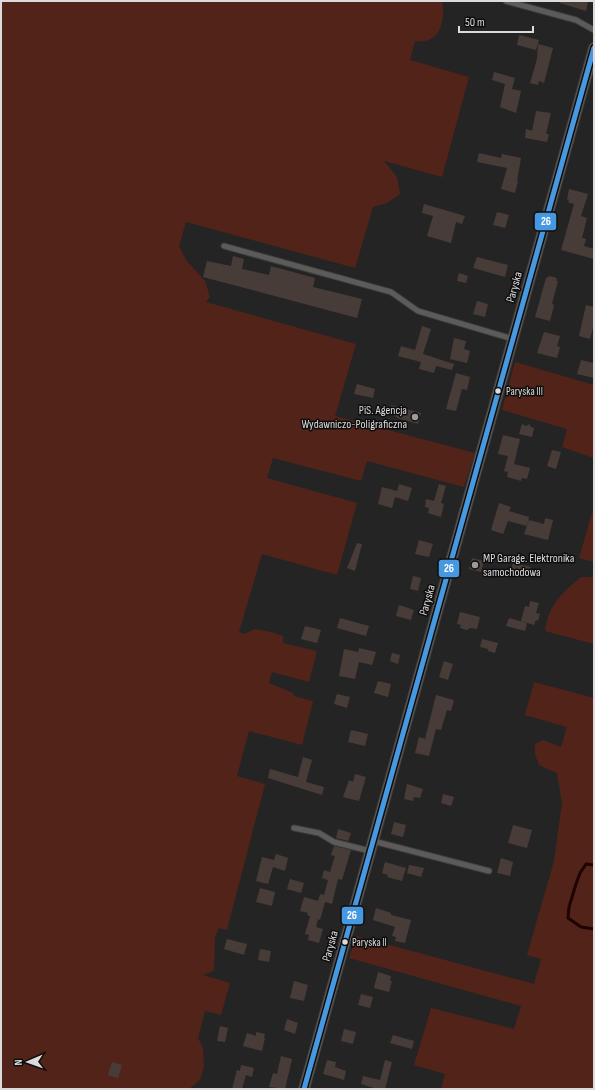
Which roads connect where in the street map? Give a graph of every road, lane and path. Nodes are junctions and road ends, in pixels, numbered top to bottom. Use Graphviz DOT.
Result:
graph roads {
  1 [pos="506,1"];
  2 [pos="594,30"];
  3 [pos="594,48"];
  4 [pos="224,246"];
  5 [pos="513,339"];
  6 [pos="294,828"];
  7 [pos="372,846"];
  8 [pos="489,871"];
  9 [pos="304,1089"];
  1 -- 2 [label="lane"];
  3 -- 5 [label="street, Paryska"];
  4 -- 5 [label="lane"];
  5 -- 7 [label="street, Paryska"];
  6 -- 7 [label="lane"];
  7 -- 8 [label="lane"];
  7 -- 9 [label="street, Paryska"];
}
